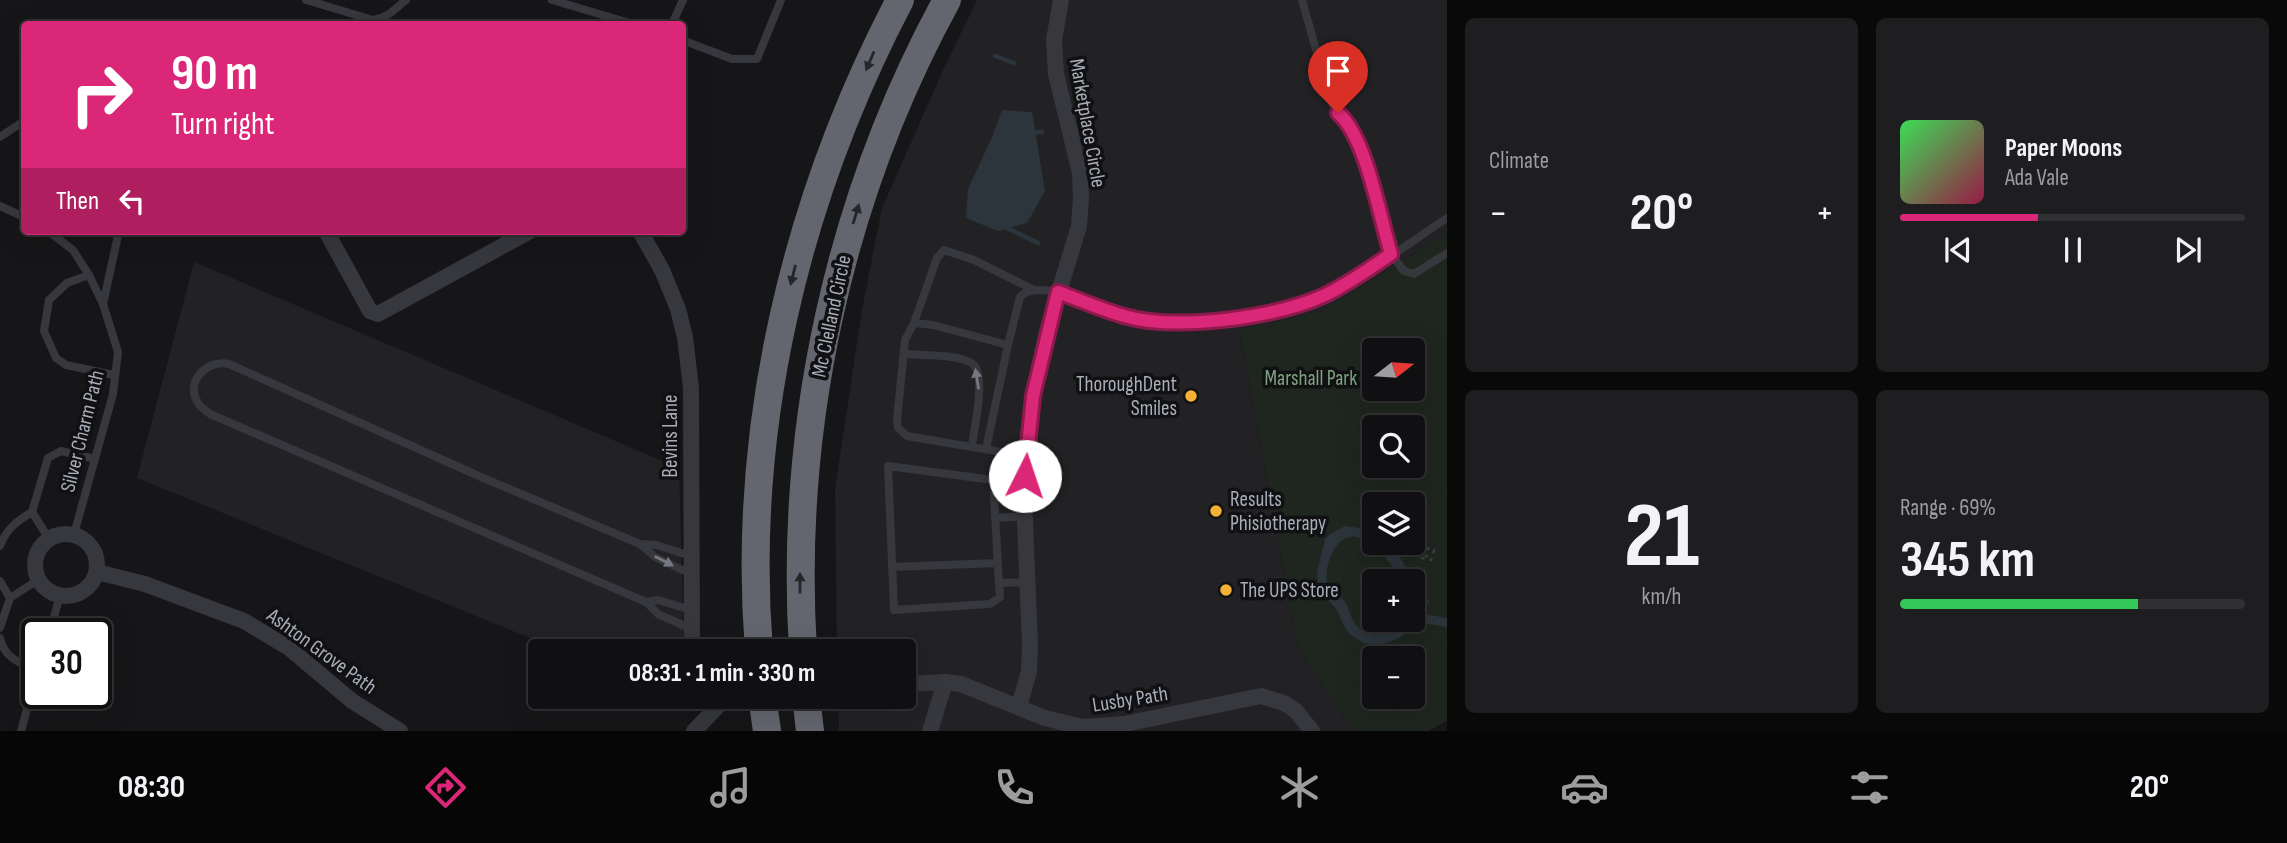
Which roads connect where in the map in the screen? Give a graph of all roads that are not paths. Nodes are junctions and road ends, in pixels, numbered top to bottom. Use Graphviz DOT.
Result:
graph roads {
  1 [pos="306,0"];
  2 [pos="406,0"];
  3 [pos="552,0"];
  4 [pos="683,0"];
  5 [pos="781,0"];
  6 [pos="900,0"];
  7 [pos="947,0"];
  8 [pos="1061,0"];
  9 [pos="1302,0"];
  10 [pos="620,21"];
  11 [pos="673,21"];
  12 [pos="686,42"];
  13 [pos="21,123"];
  14 [pos="0,137"];
  15 [pos="0,206"];
  16 [pos="21,216"];
  17 [pos="1447,218"];
  18 [pos="53,235"];
  19 [pos="118,235"];
  20 [pos="328,235"];
  21 [pos="523,235"];
  22 [pos="642,235"];
  23 [pos="1391,254"];
  24 [pos="1447,254"];
  25 [pos="89,275"];
  26 [pos="1034,290"];
  27 [pos="1058,292"];
  28 [pos="103,304"];
  29 [pos="914,323"];
  30 [pos="1008,345"];
  31 [pos="904,354"];
  32 [pos="114,375"];
  33 [pos="972,446"];
  34 [pos="986,449"];
  35 [pos="1025,456"];
  36 [pos="95,458"];
  37 [pos="32,512"];
  38 [pos="1025,516"];
  39 [pos="995,518"];
  40 [pos="74,534"];
  41 [pos="49,539"];
  42 [pos="640,544"];
  43 [pos="0,546"];
  44 [pos="691,556"];
  45 [pos="998,563"];
  46 [pos="892,567"];
  47 [pos="97,572"];
  48 [pos="691,574"];
  49 [pos="38,580"];
  50 [pos="0,581"];
  51 [pos="1028,582"];
  52 [pos="999,583"];
  53 [pos="60,596"];
  54 [pos="10,598"];
  55 [pos="646,602"];
  56 [pos="691,610"];
  57 [pos="54,618"];
  58 [pos="0,628"];
  59 [pos="692,629"];
  60 [pos="0,638"];
  61 [pos="692,639"];
  62 [pos="758,639"];
  63 [pos="803,639"];
  64 [pos="21,664"];
  65 [pos="945,682"];
  66 [pos="916,683"];
  67 [pos="1019,707"];
  68 [pos="27,709"];
  69 [pos="708,709"];
  70 [pos="764,709"];
  71 [pos="807,709"];
  72 [pos="21,731"];
  73 [pos="400,731"];
  74 [pos="694,731"];
  75 [pos="767,731"];
  76 [pos="810,731"];
  77 [pos="930,731"];
  78 [pos="1312,731"];
  1 -- 2 [label="lane"];
  3 -- 10 [label="lane"];
  4 -- 11 [label="lane"];
  5 -- 12 [label="lane"];
  6 -- 62 [label="highway, Mc Clelland Circle, one-way"];
  63 -- 7 [label="highway, Mc Clelland Circle, one-way"];
  8 -- 27 [label="street, Marketplace Circle"];
  9 -- 23 [label="lane"];
  13 -- 14 [label="lane"];
  15 -- 16 [label="lane"];
  17 -- 23 [label="lane"];
  18 -- 25 [label="lane, Silver Charm Path"];
  19 -- 28 [label="lane"];
  20 -- 21 [label="street"];
  22 -- 44 [label="street, Bevins Lane"];
  23 -- 24 [label="lane"];
  23 -- 27 [label="lane"];
  25 -- 28 [label="lane, Silver Charm Path"];
  25 -- 32 [label="lane"];
  26 -- 27 [label="lane"];
  26 -- 29 [label="lane"];
  26 -- 30 [label="lane"];
  27 -- 35 [label="street, Marketplace Circle"];
  28 -- 32 [label="lane, Silver Charm Path"];
  29 -- 30 [label="lane"];
  29 -- 31 [label="lane"];
  30 -- 34 [label="lane"];
  31 -- 33 [label="lane"];
  33 -- 31 [label="lane, one-way"];
  32 -- 36 [label="lane, Silver Charm Path"];
  33 -- 34 [label="lane"];
  34 -- 35 [label="lane"];
  35 -- 38 [label="street, Marketplace Circle"];
  36 -- 37 [label="lane"];
  36 -- 40 [label="lane, Silver Charm Path"];
  37 -- 41 [label="lane"];
  37 -- 43 [label="lane"];
  38 -- 39 [label="lane"];
  38 -- 51 [label="street, Marketplace Circle"];
  39 -- 45 [label="lane"];
  39 -- 46 [label="lane"];
  40 -- 41 [label="street"];
  40 -- 47 [label="street"];
  41 -- 49 [label="street"];
  42 -- 44 [label="lane"];
  42 -- 48 [label="lane, one-way"];
  42 -- 55 [label="lane"];
  44 -- 48 [label="street, Bevins Lane"];
  45 -- 46 [label="lane"];
  45 -- 52 [label="lane"];
  46 -- 52 [label="lane"];
  47 -- 53 [label="street"];
  47 -- 73 [label="street, Ashton Grove Path"];
  48 -- 56 [label="street, Bevins Lane"];
  49 -- 53 [label="street"];
  49 -- 54 [label="lane"];
  50 -- 54 [label="lane"];
  51 -- 52 [label="lane"];
  51 -- 67 [label="street, Marketplace Circle"];
  53 -- 57 [label="lane"];
  54 -- 58 [label="lane"];
  55 -- 56 [label="lane"];
  55 -- 59 [label="lane"];
  56 -- 59 [label="street, Bevins Lane"];
  59 -- 61 [label="street, Bevins Lane"];
  60 -- 64 [label="lane"];
  65 -- 66 [label="street, Lusby Path"];
  65 -- 67 [label="street, Lusby Path"];
  65 -- 77 [label="street"];
  67 -- 78 [label="street, Lusby Path"];
  68 -- 72 [label="lane"];
  69 -- 74 [label="street"];
  70 -- 75 [label="highway"];
  71 -- 76 [label="highway"];
}
